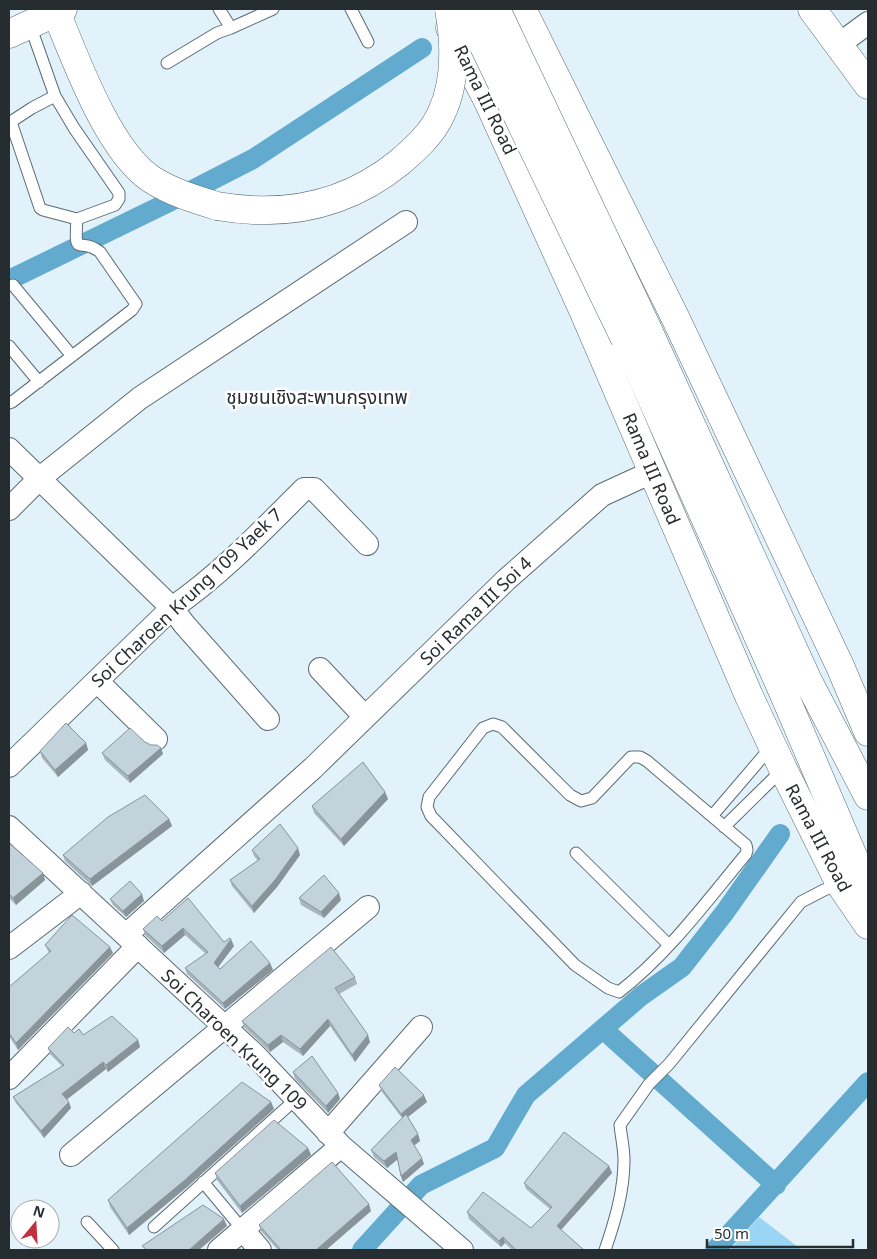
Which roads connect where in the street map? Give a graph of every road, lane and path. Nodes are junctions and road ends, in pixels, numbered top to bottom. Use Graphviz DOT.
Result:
graph roads {
  1 [pos="219,9"];
  2 [pos="273,9"];
  3 [pos="351,9"];
  4 [pos="442,9"];
  5 [pos="449,9"];
  6 [pos="466,9"];
  7 [pos="496,9"];
  8 [pos="522,9"];
  9 [pos="812,9"];
  10 [pos="60,10"];
  11 [pos="868,23"];
  12 [pos="230,28"];
  13 [pos="19,29"];
  14 [pos="368,42"];
  15 [pos="838,44"];
  16 [pos="167,63"];
  17 [pos="558,80"];
  18 [pos="868,85"];
  19 [pos="56,96"];
  20 [pos="488,101"];
  21 [pos="10,123"];
  22 [pos="77,219"];
  23 [pos="406,222"];
  24 [pos="14,285"];
  25 [pos="637,334"];
  26 [pos="9,346"];
  27 [pos="72,356"];
  28 [pos="39,382"];
  29 [pos="9,403"];
  30 [pos="9,449"];
  31 [pos="652,472"];
  32 [pos="40,478"];
  33 [pos="9,508"];
  34 [pos="367,544"];
  35 [pos="172,608"];
  36 [pos="320,669"];
  37 [pos="97,681"];
  38 [pos="365,717"];
  39 [pos="268,719"];
  40 [pos="868,732"];
  41 [pos="156,739"];
  42 [pos="777,758"];
  43 [pos="9,766"];
  44 [pos="868,796"];
  45 [pos="712,816"];
  46 [pos="9,827"];
  47 [pos="724,827"];
  48 [pos="576,853"];
  49 [pos="840,884"];
  50 [pos="81,893"];
  51 [pos="868,897"];
  52 [pos="368,907"];
  53 [pos="868,925"];
  54 [pos="132,941"];
  55 [pos="669,946"];
  56 [pos="9,948"];
  57 [pos="421,1027"];
  58 [pos="225,1028"];
  59 [pos="9,1078"];
  60 [pos="296,1099"];
  61 [pos="334,1139"];
  62 [pos="71,1156"];
  63 [pos="203,1182"];
  64 [pos="87,1222"];
  65 [pos="154,1227"];
  66 [pos="243,1230"];
  67 [pos="113,1250"];
  68 [pos="218,1250"];
  69 [pos="260,1250"];
  70 [pos="462,1250"];
  71 [pos="605,1250"];
  1 -- 12 [label="lane"];
  2 -- 12 [label="lane"];
  3 -- 14 [label="lane"];
  4 -- 20 [label="main road, Rama III Road"];
  5 -- 10 [label="main road, bridge"];
  6 -- 25 [label="main road, Rama III Road, bridge"];
  7 -- 25 [label="main road, Rama III Road, bridge"];
  8 -- 17 [label="main road"];
  9 -- 15 [label="main road"];
  10 -- 13 [label="main road"];
  11 -- 15 [label="street"];
  12 -- 16 [label="lane"];
  13 -- 19 [label="lane"];
  15 -- 18 [label="main road"];
  17 -- 20 [label="main road"];
  17 -- 40 [label="main road"];
  19 -- 21 [label="lane"];
  19 -- 22 [label="lane"];
  20 -- 31 [label="main road, Rama III Road"];
  21 -- 22 [label="lane"];
  22 -- 27 [label="lane"];
  23 -- 32 [label="street"];
  24 -- 27 [label="lane"];
  25 -- 44 [label="main road, Rama III Road"];
  25 -- 51 [label="main road, Rama III Road"];
  26 -- 28 [label="lane"];
  27 -- 28 [label="lane"];
  28 -- 29 [label="lane"];
  30 -- 32 [label="street"];
  31 -- 38 [label="street, Soi Rama III Soi 4"];
  31 -- 42 [label="main road, Rama III Road"];
  32 -- 33 [label="street"];
  32 -- 35 [label="street"];
  34 -- 35 [label="street, Soi Charoen Krung 109 Yaek 7"];
  35 -- 37 [label="street, Soi Charoen Krung 109 Yaek 7"];
  35 -- 39 [label="street"];
  36 -- 38 [label="street"];
  37 -- 41 [label="street"];
  37 -- 43 [label="street, Soi Charoen Krung 109 Yaek 7"];
  38 -- 54 [label="street, Soi Rama III Soi 4"];
  42 -- 45 [label="lane"];
  42 -- 47 [label="lane"];
  42 -- 49 [label="main road, Rama III Road"];
  45 -- 47 [label="lane"];
  45 -- 55 [label="lane"];
  46 -- 50 [label="street, Soi Charoen Krung 109"];
  47 -- 55 [label="lane"];
  48 -- 55 [label="lane"];
  49 -- 53 [label="main road, Rama III Road"];
  49 -- 71 [label="lane"];
  50 -- 54 [label="street, Soi Charoen Krung 109"];
  50 -- 56 [label="street"];
  52 -- 58 [label="street"];
  54 -- 58 [label="street, Soi Charoen Krung 109"];
  54 -- 59 [label="street, Soi Rama III Soi 4"];
  57 -- 61 [label="street"];
  58 -- 60 [label="street, Soi Charoen Krung 109"];
  58 -- 62 [label="street"];
  60 -- 61 [label="street, Soi Charoen Krung 109"];
  60 -- 63 [label="lane"];
  61 -- 66 [label="street"];
  61 -- 70 [label="street, Soi Charoen Krung 109"];
  63 -- 65 [label="lane"];
  63 -- 66 [label="lane"];
  64 -- 67 [label="lane"];
  66 -- 68 [label="street"];
  66 -- 69 [label="street"];
}
